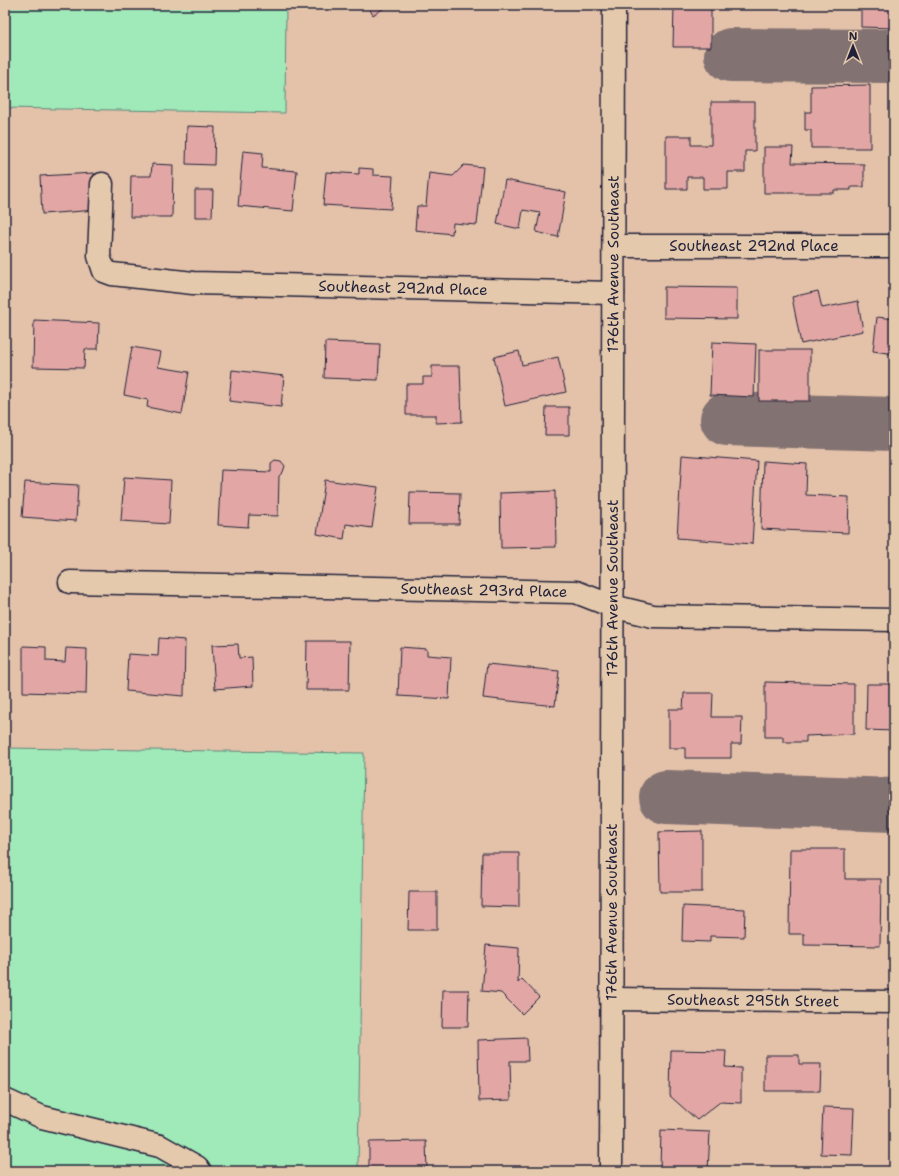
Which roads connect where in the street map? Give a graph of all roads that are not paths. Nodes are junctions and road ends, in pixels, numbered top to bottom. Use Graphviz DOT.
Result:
graph roads {
  1 [pos="614,5"];
  2 [pos="102,184"];
  3 [pos="614,246"];
  4 [pos="894,246"];
  5 [pos="613,293"];
  6 [pos="70,582"];
  7 [pos="612,606"];
  8 [pos="894,620"];
  9 [pos="611,999"];
  10 [pos="894,1002"];
  11 [pos="5,1100"];
  12 [pos="200,1171"];
  13 [pos="611,1171"];
  1 -- 3 [label="street, 176th Avenue Southeast"];
  2 -- 5 [label="street, Southeast 292nd Place"];
  3 -- 4 [label="street, Southeast 292nd Place"];
  3 -- 5 [label="street, 176th Avenue Southeast"];
  5 -- 7 [label="street, 176th Avenue Southeast"];
  6 -- 7 [label="street, Southeast 293rd Place"];
  7 -- 8 [label="street, Southeast 293rd Place"];
  7 -- 9 [label="street, 176th Avenue Southeast"];
  9 -- 10 [label="street, Southeast 295th Street"];
  9 -- 13 [label="street, 176th Avenue Southeast"];
  11 -- 12 [label="street"];
}
